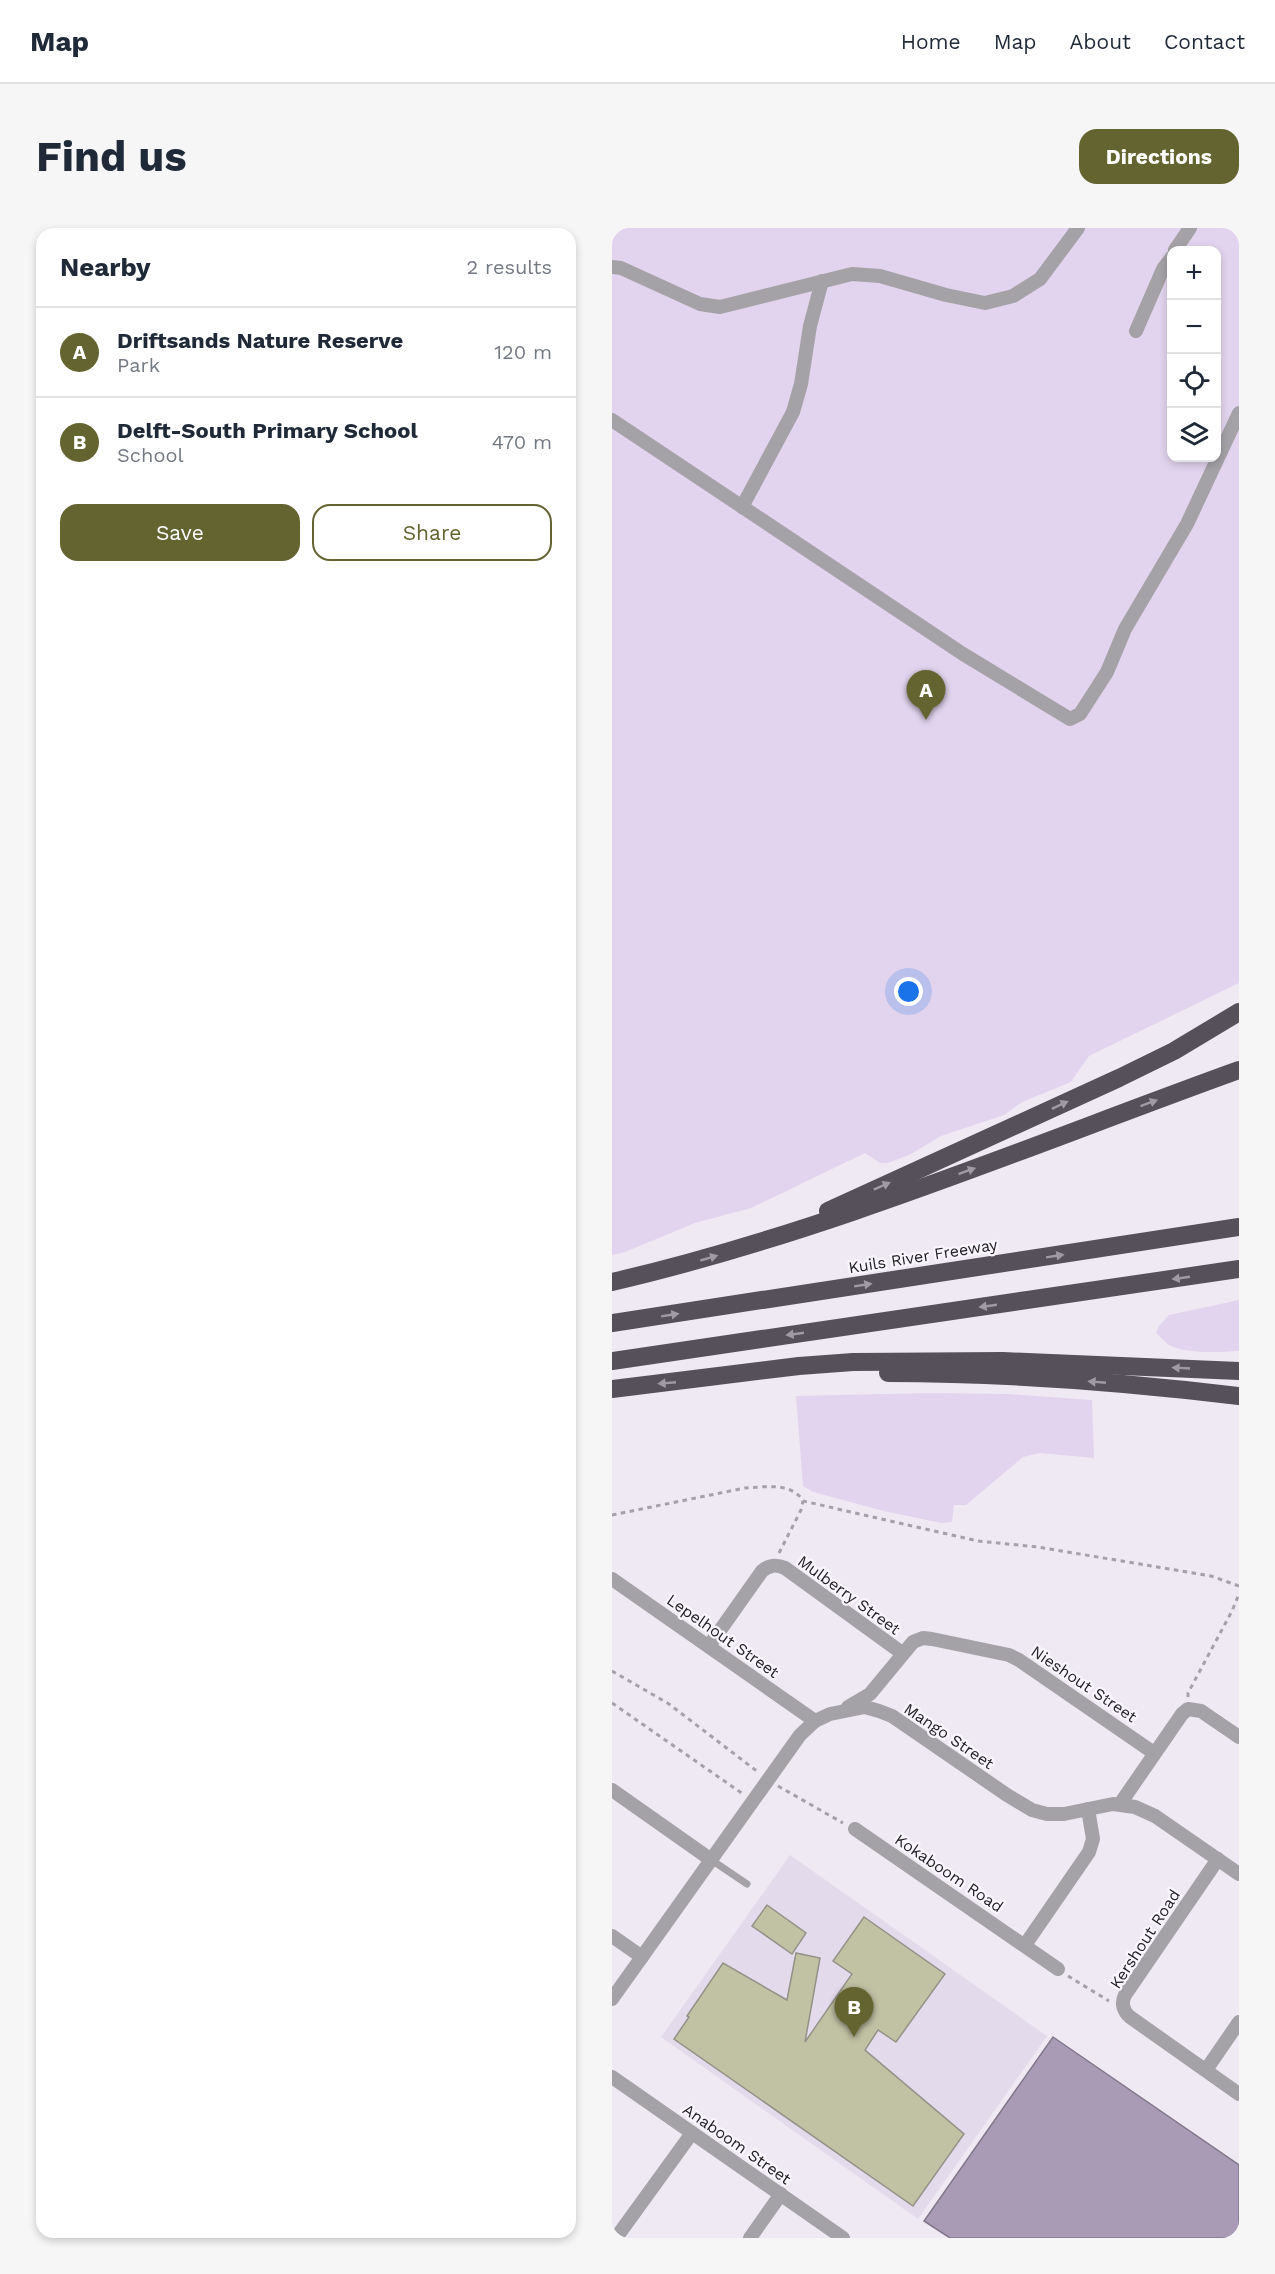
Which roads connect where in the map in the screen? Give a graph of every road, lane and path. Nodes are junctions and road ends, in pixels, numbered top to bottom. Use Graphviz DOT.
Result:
graph roads {
  1 [pos="1078,228"];
  2 [pos="1190,228"];
  3 [pos="1178,246"];
  4 [pos="1167,264"];
  5 [pos="612,267"];
  6 [pos="822,281"];
  7 [pos="1136,331"];
  8 [pos="1239,413"];
  9 [pos="612,420"];
  10 [pos="742,507"];
  11 [pos="1239,1012"];
  12 [pos="1239,1070"];
  13 [pos="1239,1227"];
  14 [pos="772,1237"];
  15 [pos="1239,1269"];
  16 [pos="612,1282"];
  17 [pos="612,1323"];
  18 [pos="612,1361"];
  19 [pos="1239,1371"];
  20 [pos="722,1377"];
  21 [pos="612,1389"];
  22 [pos="1239,1396"];
  23 [pos="803,1501"];
  24 [pos="612,1515"];
  25 [pos="772,1566"];
  26 [pos="612,1579"];
  27 [pos="1239,1586"];
  28 [pos="1239,1594"];
  29 [pos="709,1646"];
  30 [pos="902,1653"];
  31 [pos="612,1671"];
  32 [pos="612,1703"];
  33 [pos="1188,1709"];
  34 [pos="842,1710"];
  35 [pos="1239,1720"];
  36 [pos="815,1721"];
  37 [pos="1235,1735"];
  38 [pos="1154,1753"];
  39 [pos="767,1779"];
  40 [pos="612,1790"];
  41 [pos="752,1801"];
  42 [pos="1120,1804"];
  43 [pos="1088,1809"];
  44 [pos="855,1829"];
  45 [pos="710,1859"];
  46 [pos="1218,1859"];
  47 [pos="1239,1874"];
  48 [pos="747,1884"];
  49 [pos="612,1935"];
  50 [pos="1025,1945"];
  51 [pos="642,1957"];
  52 [pos="1058,1969"];
  53 [pos="612,2000"];
  54 [pos="1124,2009"];
  55 [pos="1239,2022"];
  56 [pos="1206,2070"];
  57 [pos="612,2077"];
  58 [pos="1239,2094"];
  59 [pos="692,2133"];
  60 [pos="781,2194"];
  61 [pos="616,2238"];
  62 [pos="750,2238"];
  63 [pos="843,2238"];
  1 -- 6 [label="street"];
  2 -- 3 [label="street"];
  4 -- 7 [label="street"];
  5 -- 6 [label="street"];
  6 -- 10 [label="street"];
  8 -- 10 [label="street"];
  9 -- 10 [label="street"];
  14 -- 11 [label="highway, one-way"];
  14 -- 12 [label="highway, one-way"];
  17 -- 13 [label="highway, Kuils River Freeway, one-way"];
  16 -- 14 [label="highway, one-way"];
  15 -- 18 [label="highway, one-way"];
  19 -- 20 [label="highway, one-way"];
  20 -- 21 [label="highway, one-way"];
  22 -- 20 [label="highway, one-way"];
  23 -- 24 [label="path"];
  23 -- 25 [label="path"];
  23 -- 27 [label="path"];
  25 -- 29 [label="street, Mulberry Street"];
  25 -- 30 [label="street, Mulberry Street"];
  26 -- 29 [label="street, Lepelhout Street"];
  28 -- 33 [label="path"];
  29 -- 36 [label="street, Lepelhout Street"];
  30 -- 34 [label="street, Nieshout Street"];
  30 -- 38 [label="street, Nieshout Street"];
  31 -- 39 [label="path"];
  32 -- 41 [label="path"];
  33 -- 37 [label="street"];
  33 -- 38 [label="street"];
  34 -- 36 [label="street, Mango Street"];
  34 -- 43 [label="street, Mango Street"];
  35 -- 37 [label="street"];
  36 -- 39 [label="street, Mango Street"];
  38 -- 42 [label="street"];
  39 -- 41 [label="street, Mango Street"];
  39 -- 44 [label="path"];
  40 -- 45 [label="street"];
  41 -- 45 [label="street, Mango Street"];
  42 -- 43 [label="street, Mango Street"];
  42 -- 46 [label="street, Mango Street"];
  43 -- 50 [label="street"];
  44 -- 50 [label="street, Kokaboom Road"];
  45 -- 48 [label="lane"];
  45 -- 51 [label="street, Mango Street"];
  46 -- 47 [label="street, Mango Street"];
  46 -- 54 [label="street, Kershout Road"];
  49 -- 51 [label="street"];
  50 -- 52 [label="street, Kokaboom Road"];
  51 -- 53 [label="street, Mango Street"];
  52 -- 54 [label="path"];
  54 -- 56 [label="street, Kershout Road"];
  55 -- 56 [label="street"];
  56 -- 58 [label="street, Kershout Road"];
  57 -- 59 [label="street, Anaboom Street"];
  59 -- 60 [label="street, Anaboom Street"];
  59 -- 61 [label="street"];
  60 -- 62 [label="street"];
  60 -- 63 [label="street, Anaboom Street"];
}
